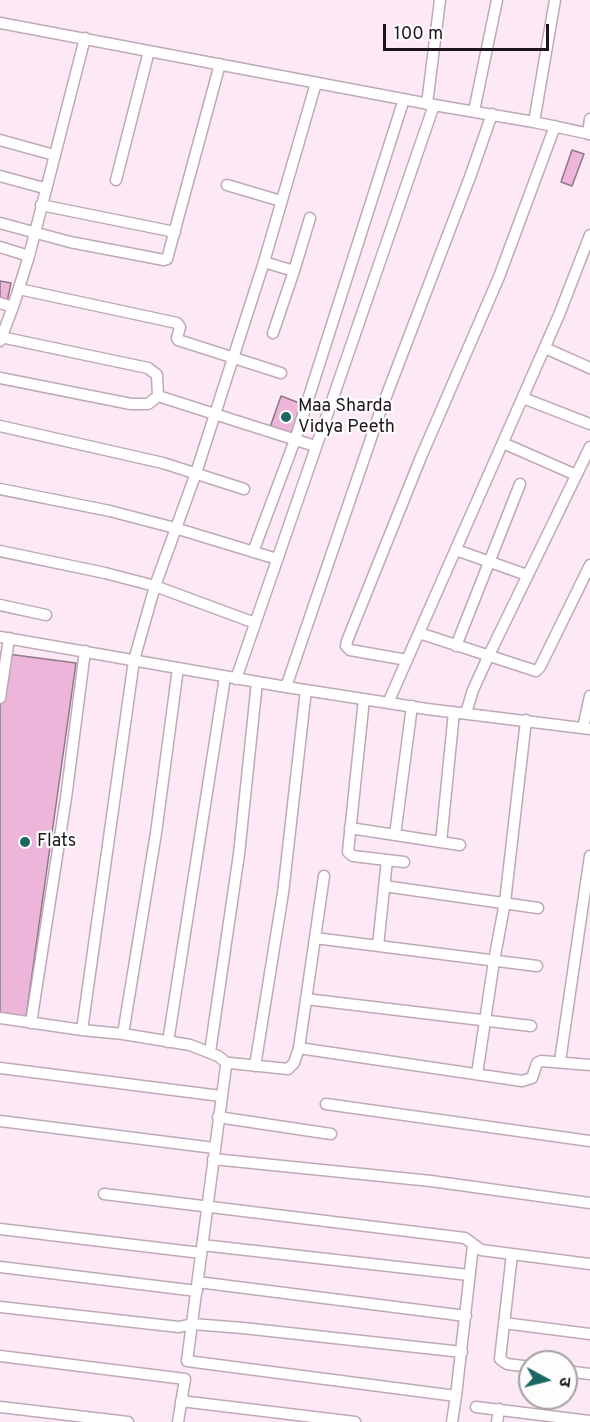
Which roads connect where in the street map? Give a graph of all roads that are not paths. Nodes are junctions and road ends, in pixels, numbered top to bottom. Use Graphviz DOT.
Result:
graph roads {
  1 [pos="440,0"];
  2 [pos="497,0"];
  3 [pos="555,0"];
  4 [pos="0,23"];
  5 [pos="85,38"];
  6 [pos="149,51"];
  7 [pos="220,64"];
  8 [pos="316,83"];
  9 [pos="404,99"];
  10 [pos="431,104"];
  11 [pos="474,111"];
  12 [pos="492,114"];
  13 [pos="590,119"];
  14 [pos="534,122"];
  15 [pos="555,126"];
  16 [pos="589,134"];
  17 [pos="0,140"];
  18 [pos="54,155"];
  19 [pos="0,176"];
  20 [pos="116,180"];
  21 [pos="227,185"];
  22 [pos="44,188"];
  23 [pos="281,201"];
  24 [pos="41,205"];
  25 [pos="310,218"];
  26 [pos="0,223"];
  27 [pos="175,232"];
  28 [pos="34,233"];
  29 [pos="590,235"];
  30 [pos="0,247"];
  31 [pos="28,256"];
  32 [pos="586,256"];
  33 [pos="264,262"];
  34 [pos="294,271"];
  35 [pos="19,289"];
  36 [pos="0,303"];
  37 [pos="13,307"];
  38 [pos="273,333"];
  39 [pos="1,339"];
  40 [pos="544,348"];
  41 [pos="233,357"];
  42 [pos="590,368"];
  43 [pos="280,373"];
  44 [pos="0,378"];
  45 [pos="158,396"];
  46 [pos="523,398"];
  47 [pos="214,415"];
  48 [pos="590,424"];
  49 [pos="0,426"];
  50 [pos="295,440"];
  51 [pos="503,443"];
  52 [pos="315,446"];
  53 [pos="590,447"];
  54 [pos="196,473"];
  55 [pos="576,475"];
  56 [pos="520,484"];
  57 [pos="0,489"];
  58 [pos="244,489"];
  59 [pos="175,528"];
  60 [pos="456,550"];
  61 [pos="0,551"];
  62 [pos="253,552"];
  63 [pos="277,559"];
  64 [pos="490,561"];
  65 [pos="590,565"];
  66 [pos="527,575"];
  67 [pos="155,586"];
  68 [pos="0,605"];
  69 [pos="46,615"];
  70 [pos="255,623"];
  71 [pos="419,633"];
  72 [pos="5,637"];
  73 [pos="456,646"];
  74 [pos="85,651"];
  75 [pos="488,657"];
  76 [pos="134,660"];
  77 [pos="407,660"];
  78 [pos="178,668"];
  79 [pos="231,678"];
  80 [pos="257,682"];
  81 [pos="286,687"];
  82 [pos="306,690"];
  83 [pos="590,696"];
  84 [pos="0,697"];
  85 [pos="364,699"];
  86 [pos="388,703"];
  87 [pos="412,706"];
  88 [pos="454,712"];
  89 [pos="466,713"];
  90 [pos="526,720"];
  91 [pos="586,728"];
  92 [pos="350,828"];
  93 [pos="394,835"];
  94 [pos="441,842"];
  95 [pos="460,845"];
  96 [pos="590,856"];
  97 [pos="387,860"];
  98 [pos="404,862"];
  99 [pos="324,876"];
  100 [pos="384,886"];
  101 [pos="505,902"];
  102 [pos="538,908"];
  103 [pos="315,938"];
  104 [pos="378,946"];
  105 [pos="494,961"];
  106 [pos="537,966"];
  107 [pos="306,999"];
  108 [pos="0,1018"];
  109 [pos="485,1020"];
  110 [pos="31,1023"];
  111 [pos="531,1026"];
  112 [pos="82,1030"];
  113 [pos="123,1034"];
  114 [pos="168,1042"];
  115 [pos="299,1048"];
  116 [pos="210,1052"];
  117 [pos="560,1061"];
  118 [pos="228,1064"];
  119 [pos="590,1065"];
  120 [pos="255,1066"];
  121 [pos="0,1068"];
  122 [pos="477,1074"];
  123 [pos="221,1096"];
  124 [pos="326,1104"];
  125 [pos="218,1117"];
  126 [pos="0,1121"];
  127 [pos="331,1134"];
  128 [pos="590,1141"];
  129 [pos="214,1148"];
  130 [pos="213,1159"];
  131 [pos="104,1194"];
  132 [pos="590,1203"];
  133 [pos="207,1206"];
  134 [pos="0,1229"];
  135 [pos="473,1245"];
  136 [pos="202,1249"];
  137 [pos="512,1254"];
  138 [pos="590,1264"];
  139 [pos="0,1267"];
  140 [pos="469,1275"];
  141 [pos="198,1287"];
  142 [pos="0,1307"];
  143 [pos="466,1316"];
  144 [pos="504,1323"];
  145 [pos="192,1324"];
  146 [pos="590,1334"];
  147 [pos="462,1352"];
  148 [pos="0,1356"];
  149 [pos="187,1361"];
  150 [pos="518,1365"];
  151 [pos="184,1379"];
  152 [pos="456,1396"];
  153 [pos="182,1401"];
  154 [pos="0,1407"];
  155 [pos="476,1407"];
  156 [pos="499,1410"];
  157 [pos="46,1417"];
  158 [pos="590,1421"];
  159 [pos="128,1422"];
  160 [pos="178,1422"];
  161 [pos="355,1422"];
  162 [pos="452,1422"];
  163 [pos="497,1422"];
  1 -- 10 [label="street"];
  2 -- 11 [label="street"];
  3 -- 14 [label="street"];
  4 -- 5 [label="street"];
  5 -- 6 [label="street"];
  5 -- 18 [label="street"];
  6 -- 7 [label="street"];
  6 -- 20 [label="street"];
  7 -- 8 [label="street"];
  7 -- 27 [label="street"];
  8 -- 9 [label="street"];
  8 -- 23 [label="street"];
  9 -- 10 [label="street"];
  9 -- 50 [label="street"];
  10 -- 11 [label="street"];
  10 -- 52 [label="street"];
  11 -- 12 [label="street"];
  12 -- 14 [label="street"];
  12 -- 81 [label="street"];
  13 -- 16 [label="street"];
  14 -- 15 [label="street"];
  15 -- 16 [label="street"];
  15 -- 77 [label="street"];
  17 -- 18 [label="street"];
  18 -- 22 [label="street"];
  19 -- 22 [label="street"];
  21 -- 23 [label="street"];
  22 -- 24 [label="street"];
  23 -- 33 [label="street"];
  24 -- 27 [label="street"];
  24 -- 28 [label="street"];
  25 -- 34 [label="street"];
  26 -- 28 [label="street"];
  27 -- 28 [label="street"];
  28 -- 31 [label="street"];
  29 -- 32 [label="street"];
  30 -- 31 [label="street"];
  31 -- 35 [label="street"];
  32 -- 40 [label="street"];
  33 -- 34 [label="street"];
  33 -- 41 [label="street"];
  34 -- 38 [label="street"];
  35 -- 37 [label="street"];
  35 -- 41 [label="street"];
  36 -- 37 [label="street"];
  37 -- 39 [label="street"];
  39 -- 45 [label="street"];
  40 -- 42 [label="street"];
  40 -- 46 [label="street"];
  41 -- 43 [label="street"];
  41 -- 47 [label="street"];
  44 -- 45 [label="street"];
  45 -- 47 [label="street"];
  46 -- 48 [label="street"];
  46 -- 51 [label="street"];
  47 -- 50 [label="street"];
  47 -- 54 [label="street"];
  49 -- 54 [label="street"];
  50 -- 52 [label="street"];
  50 -- 62 [label="street"];
  51 -- 55 [label="street"];
  51 -- 60 [label="street"];
  52 -- 63 [label="street"];
  53 -- 55 [label="street"];
  54 -- 58 [label="street"];
  54 -- 59 [label="street"];
  55 -- 66 [label="street"];
  56 -- 64 [label="street"];
  57 -- 59 [label="street"];
  59 -- 62 [label="street"];
  59 -- 67 [label="street"];
  60 -- 64 [label="street"];
  60 -- 71 [label="street"];
  61 -- 67 [label="street"];
  62 -- 63 [label="street"];
  63 -- 70 [label="street"];
  64 -- 66 [label="street"];
  64 -- 73 [label="street"];
  65 -- 75 [label="street"];
  66 -- 75 [label="street"];
  67 -- 70 [label="street"];
  67 -- 76 [label="street"];
  68 -- 69 [label="street"];
  70 -- 79 [label="street"];
  71 -- 73 [label="street"];
  71 -- 77 [label="street"];
  72 -- 74 [label="street"];
  72 -- 84 [label="street"];
  73 -- 75 [label="street"];
  74 -- 76 [label="street"];
  74 -- 110 [label="street"];
  75 -- 89 [label="street"];
  76 -- 78 [label="street"];
  76 -- 112 [label="street"];
  77 -- 86 [label="street"];
  78 -- 79 [label="street"];
  78 -- 113 [label="street"];
  79 -- 80 [label="street"];
  79 -- 114 [label="street"];
  80 -- 81 [label="street"];
  80 -- 116 [label="street"];
  81 -- 82 [label="street"];
  82 -- 85 [label="street"];
  82 -- 120 [label="street"];
  83 -- 91 [label="street"];
  85 -- 86 [label="street"];
  85 -- 92 [label="street"];
  86 -- 87 [label="street"];
  87 -- 88 [label="street"];
  87 -- 93 [label="street"];
  88 -- 89 [label="street"];
  88 -- 94 [label="street"];
  89 -- 90 [label="street"];
  90 -- 91 [label="street"];
  90 -- 101 [label="street"];
  92 -- 93 [label="street"];
  92 -- 97 [label="street"];
  93 -- 94 [label="street"];
  94 -- 95 [label="street"];
  96 -- 117 [label="street"];
  97 -- 98 [label="street"];
  97 -- 100 [label="street"];
  99 -- 103 [label="street"];
  100 -- 101 [label="street"];
  100 -- 104 [label="street"];
  101 -- 102 [label="street"];
  101 -- 105 [label="street"];
  103 -- 104 [label="street"];
  103 -- 107 [label="street"];
  104 -- 105 [label="street"];
  105 -- 106 [label="street"];
  105 -- 109 [label="street"];
  107 -- 109 [label="street"];
  107 -- 115 [label="street"];
  108 -- 110 [label="street"];
  109 -- 111 [label="street"];
  109 -- 122 [label="street"];
  110 -- 112 [label="street"];
  112 -- 113 [label="street"];
  113 -- 114 [label="street"];
  114 -- 116 [label="street"];
  115 -- 120 [label="street"];
  115 -- 122 [label="street"];
  116 -- 118 [label="street"];
  117 -- 119 [label="street"];
  117 -- 122 [label="street"];
  118 -- 120 [label="street"];
  118 -- 123 [label="street"];
  121 -- 123 [label="street"];
  123 -- 125 [label="street"];
  124 -- 128 [label="street"];
  125 -- 127 [label="street"];
  125 -- 129 [label="street"];
  126 -- 129 [label="street"];
  129 -- 130 [label="street"];
  130 -- 132 [label="street"];
  130 -- 133 [label="street"];
  131 -- 133 [label="street"];
  133 -- 135 [label="street"];
  133 -- 136 [label="street"];
  134 -- 136 [label="street"];
  135 -- 137 [label="street"];
  135 -- 140 [label="street"];
  136 -- 140 [label="street"];
  136 -- 141 [label="street"];
  137 -- 138 [label="street"];
  137 -- 144 [label="street"];
  139 -- 141 [label="street"];
  140 -- 143 [label="street"];
  141 -- 143 [label="street"];
  141 -- 145 [label="street"];
  142 -- 145 [label="street"];
  143 -- 147 [label="street"];
  144 -- 146 [label="street"];
  144 -- 150 [label="street"];
  145 -- 147 [label="street"];
  145 -- 149 [label="street"];
  147 -- 152 [label="street"];
  148 -- 151 [label="street"];
  149 -- 151 [label="street"];
  149 -- 152 [label="street"];
  151 -- 153 [label="street"];
  152 -- 162 [label="street"];
  153 -- 160 [label="street"];
  153 -- 161 [label="street"];
  154 -- 157 [label="street"];
  155 -- 156 [label="street"];
  156 -- 158 [label="street"];
  156 -- 163 [label="street"];
  157 -- 159 [label="street"];
}
